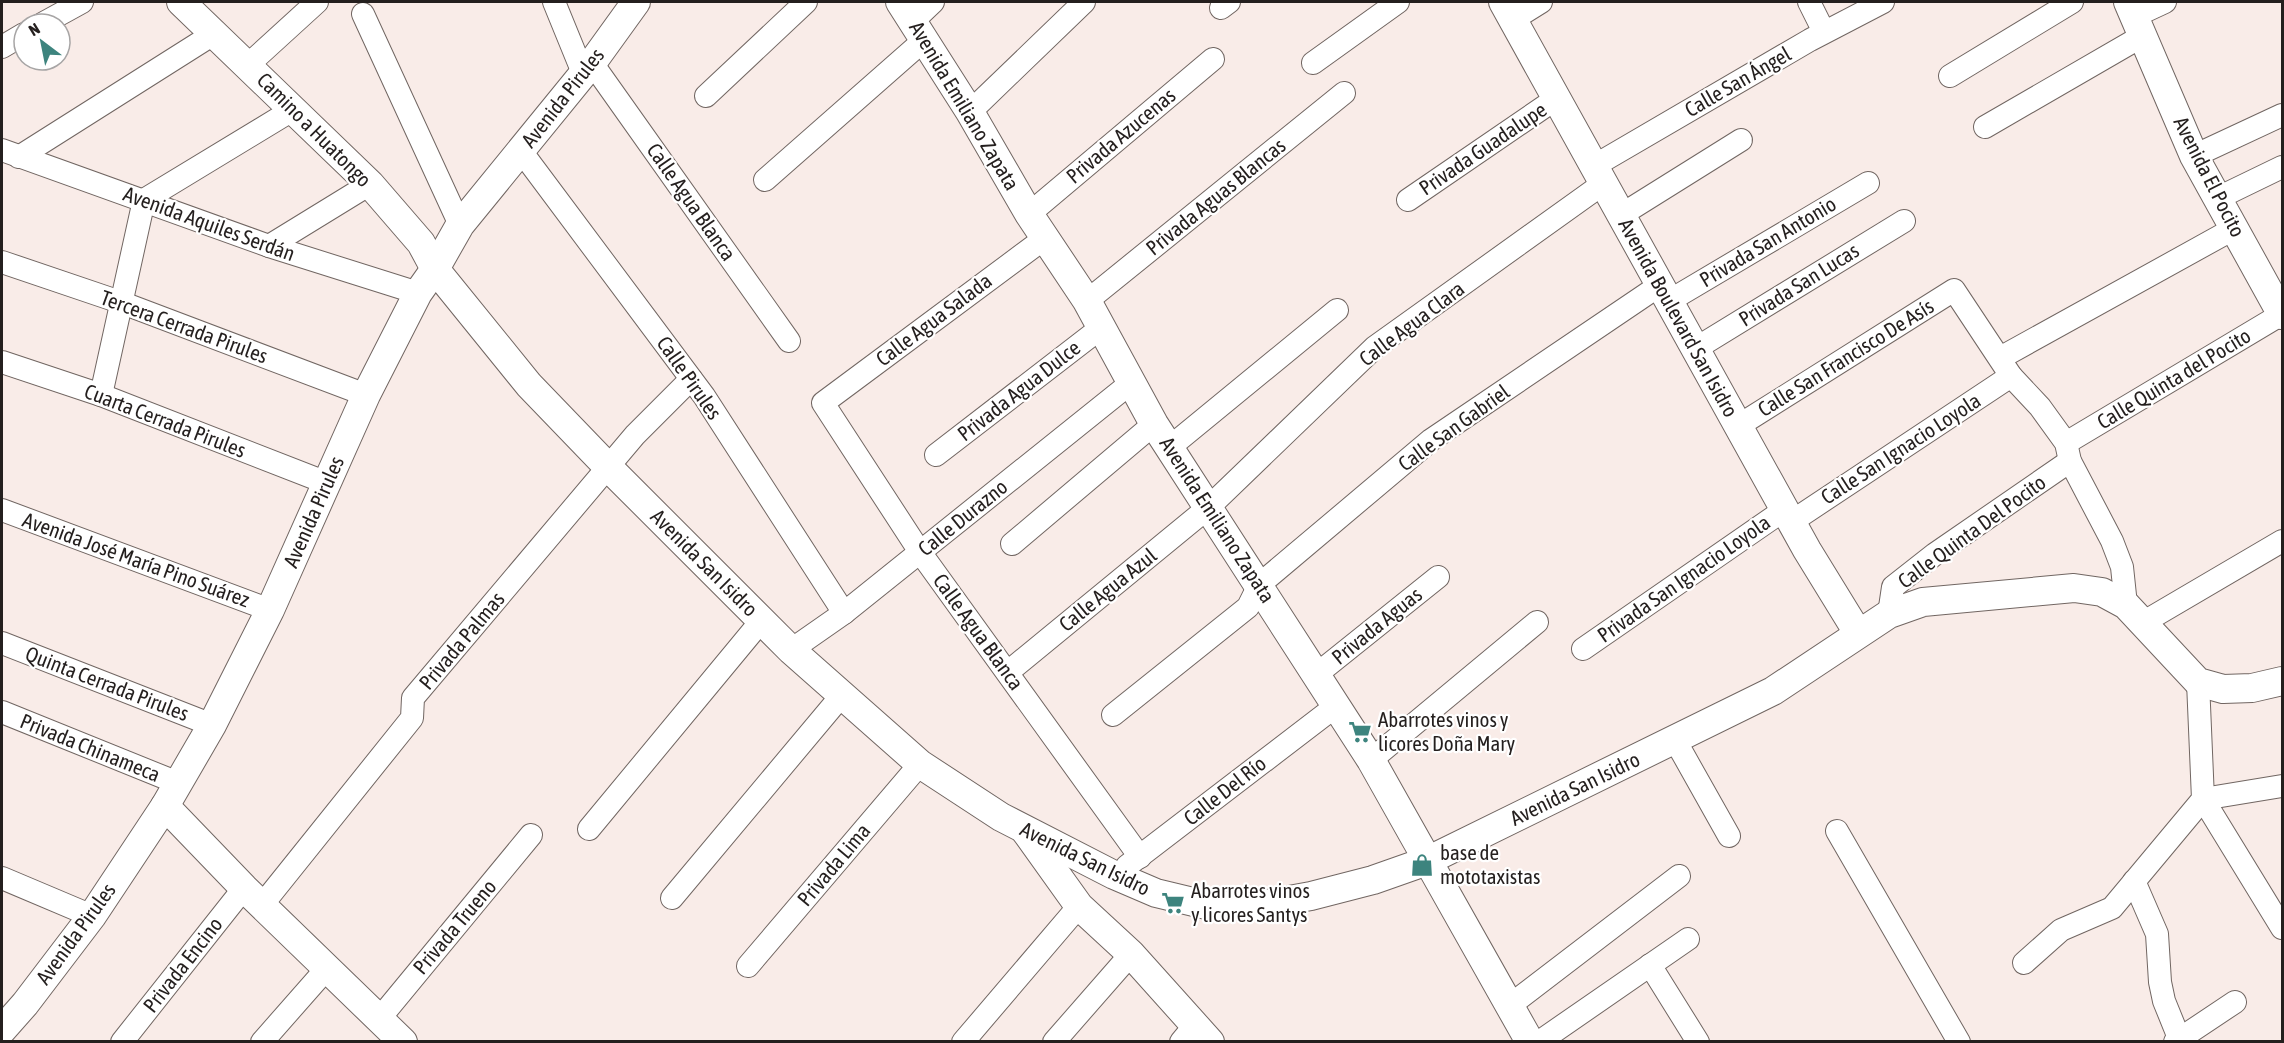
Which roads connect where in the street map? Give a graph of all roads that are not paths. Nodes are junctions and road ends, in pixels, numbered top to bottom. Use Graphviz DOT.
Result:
graph roads {
  1 [pos="82,2"];
  2 [pos="181,2"];
  3 [pos="317,2"];
  4 [pos="554,2"];
  5 [pos="636,2"];
  6 [pos="806,2"];
  7 [pos="933,2"];
  8 [pos="1084,2"];
  9 [pos="1398,2"];
  10 [pos="1541,2"];
  11 [pos="1809,2"];
  12 [pos="1883,2"];
  13 [pos="2072,2"];
  14 [pos="2165,2"];
  15 [pos="1508,11"];
  16 [pos="64,12"];
  17 [pos="363,14"];
  18 [pos="2136,18"];
  19 [pos="912,21"];
  20 [pos="1824,32"];
  21 [pos="215,33"];
  22 [pos="1213,59"];
  23 [pos="1313,63"];
  24 [pos="249,64"];
  25 [pos="588,68"];
  26 [pos="1950,76"];
  27 [pos="1344,93"];
  28 [pos="706,96"];
  29 [pos="1557,98"];
  30 [pos="294,109"];
  31 [pos="970,112"];
  32 [pos="2283,115"];
  33 [pos="1985,127"];
  34 [pos="1741,140"];
  35 [pos="521,151"];
  36 [pos="10,153"];
  37 [pos="2193,156"];
  38 [pos="2283,167"];
  39 [pos="1599,175"];
  40 [pos="765,180"];
  41 [pos="1868,183"];
  42 [pos="369,184"];
  43 [pos="2218,198"];
  44 [pos="144,200"];
  45 [pos="1408,200"];
  46 [pos="1029,214"];
  47 [pos="1621,215"];
  48 [pos="1904,221"];
  49 [pos="460,225"];
  50 [pos="2235,228"];
  51 [pos="1045,238"];
  52 [pos="268,246"];
  53 [pos="2,262"];
  54 [pos="435,269"];
  55 [pos="418,293"];
  56 [pos="1664,293"];
  57 [pos="1087,301"];
  58 [pos="120,302"];
  59 [pos="1337,310"];
  60 [pos="2282,315"];
  61 [pos="1102,327"];
  62 [pos="789,341"];
  63 [pos="1695,349"];
  64 [pos="2,362"];
  65 [pos="2006,367"];
  66 [pos="691,379"];
  67 [pos="1132,382"];
  68 [pos="101,395"];
  69 [pos="366,395"];
  70 [pos="823,402"];
  71 [pos="1738,426"];
  72 [pos="1162,435"];
  73 [pos="2068,452"];
  74 [pos="936,455"];
  75 [pos="608,467"];
  76 [pos="327,483"];
  77 [pos="1209,507"];
  78 [pos="2,510"];
  79 [pos="1788,516"];
  80 [pos="2283,541"];
  81 [pos="1012,544"];
  82 [pos="920,552"];
  83 [pos="1438,578"];
  84 [pos="1258,585"];
  85 [pos="270,610"];
  86 [pos="844,613"];
  87 [pos="2135,613"];
  88 [pos="1889,614"];
  89 [pos="762,620"];
  90 [pos="1537,622"];
  91 [pos="1858,633"];
  92 [pos="2,643"];
  93 [pos="1583,649"];
  94 [pos="791,650"];
  95 [pos="1008,672"];
  96 [pos="1317,675"];
  97 [pos="2283,681"];
  98 [pos="2198,682"];
  99 [pos="842,695"];
  100 [pos="1336,706"];
  101 [pos="2,712"];
  102 [pos="1113,715"];
  103 [pos="212,725"];
  104 [pos="1675,740"];
  105 [pos="1371,760"];
  106 [pos="920,764"];
  107 [pos="2283,786"];
  108 [pos="171,795"];
  109 [pos="2203,799"];
  110 [pos="590,830"];
  111 [pos="1026,831"];
  112 [pos="1838,831"];
  113 [pos="531,835"];
  114 [pos="1729,836"];
  115 [pos="1140,857"];
  116 [pos="1427,861"];
  117 [pos="1114,875"];
  118 [pos="1679,876"];
  119 [pos="2,878"];
  120 [pos="2134,881"];
  121 [pos="253,897"];
  122 [pos="672,898"];
  123 [pos="1079,906"];
  124 [pos="92,916"];
  125 [pos="2283,928"];
  126 [pos="1688,939"];
  127 [pos="1131,954"];
  128 [pos="2024,963"];
  129 [pos="1650,965"];
  130 [pos="748,966"];
  131 [pos="328,967"];
  132 [pos="2235,1002"];
  133 [pos="1509,1006"];
  134 [pos="380,1018"];
  135 [pos="2,1030"];
  136 [pos="1195,1036"];
  137 [pos="400,1040"];
  138 [pos="2177,1040"];
  139 [pos="122,1041"];
  140 [pos="262,1041"];
  141 [pos="963,1041"];
  142 [pos="1054,1041"];
  143 [pos="1530,1041"];
  144 [pos="1539,1041"];
  145 [pos="1698,1041"];
  146 [pos="1959,1041"];
  1 -- 16 [label="street"];
  2 -- 21 [label="main road, Camino a Huatongo"];
  3 -- 24 [label="street"];
  4 -- 25 [label="street, Calle Agua Blanca"];
  5 -- 25 [label="main road, Avenida Pirules"];
  6 -- 28 [label="street"];
  7 -- 19 [label="street"];
  8 -- 31 [label="street"];
  9 -- 23 [label="street"];
  10 -- 15 [label="street"];
  11 -- 20 [label="street"];
  12 -- 20 [label="street, Calle San Ángel"];
  13 -- 26 [label="street"];
  14 -- 18 [label="street"];
  15 -- 29 [label="main road, Avenida Boulevard San Isidro"];
  17 -- 49 [label="street"];
  18 -- 33 [label="street"];
  18 -- 37 [label="main road, Avenida El Pocito"];
  19 -- 31 [label="main road, Avenida Emiliano Zapata"];
  19 -- 40 [label="street"];
  20 -- 39 [label="street, Calle San Ángel"];
  21 -- 24 [label="main road, Camino a Huatongo"];
  21 -- 36 [label="street"];
  22 -- 46 [label="street, Privada Azucenas"];
  24 -- 30 [label="main road, Camino a Huatongo"];
  25 -- 35 [label="main road, Avenida Pirules"];
  25 -- 62 [label="street, Calle Agua Blanca"];
  27 -- 57 [label="street, Privada Aguas Blancas"];
  29 -- 39 [label="main road, Avenida Boulevard San Isidro"];
  29 -- 45 [label="street, Privada Guadalupe"];
  30 -- 42 [label="main road, Camino a Huatongo"];
  30 -- 44 [label="street"];
  31 -- 46 [label="main road, Avenida Emiliano Zapata"];
  32 -- 37 [label="street"];
  34 -- 47 [label="street"];
  35 -- 49 [label="main road, Avenida Pirules"];
  35 -- 66 [label="street, Calle Pirules"];
  36 -- 44 [label="street, Avenida Aquiles Serdán"];
  37 -- 43 [label="main road, Avenida El Pocito"];
  38 -- 43 [label="street"];
  39 -- 47 [label="main road, Avenida Boulevard San Isidro"];
  39 -- 77 [label="street, Calle Agua Clara"];
  41 -- 56 [label="street, Privada San Antonio"];
  42 -- 52 [label="street"];
  42 -- 54 [label="main road, Camino a Huatongo"];
  43 -- 50 [label="main road, Avenida El Pocito"];
  44 -- 52 [label="street, Avenida Aquiles Serdán"];
  44 -- 58 [label="street"];
  46 -- 51 [label="main road, Avenida Emiliano Zapata"];
  47 -- 56 [label="main road, Avenida Boulevard San Isidro"];
  48 -- 63 [label="street, Privada San Lucas"];
  49 -- 54 [label="main road, Avenida Pirules"];
  50 -- 60 [label="main road, Avenida El Pocito"];
  50 -- 65 [label="street, Calle San Ignacio Loyola"];
  51 -- 57 [label="main road, Avenida Emiliano Zapata"];
  51 -- 70 [label="street, Calle Agua Salada"];
  52 -- 55 [label="street, Avenida Aquiles Serdán"];
  53 -- 58 [label="street, Tercera Cerrada Pirules"];
  54 -- 55 [label="main road, Avenida Pirules"];
  54 -- 75 [label="main road, Avenida San Isidro"];
  55 -- 69 [label="main road, Avenida Pirules"];
  56 -- 63 [label="main road, Avenida Boulevard San Isidro"];
  56 -- 84 [label="street, Calle San Gabriel"];
  57 -- 61 [label="main road, Avenida Emiliano Zapata"];
  58 -- 68 [label="street"];
  58 -- 69 [label="street, Tercera Cerrada Pirules"];
  59 -- 72 [label="street"];
  60 -- 73 [label="street, Calle Quinta del Pocito"];
  61 -- 67 [label="main road, Avenida Emiliano Zapata"];
  61 -- 74 [label="street, Privada Agua Dulce"];
  63 -- 71 [label="main road, Avenida Boulevard San Isidro"];
  64 -- 68 [label="street, Cuarta Cerrada Pirules"];
  65 -- 71 [label="street, Calle San Francisco De Asís"];
  65 -- 73 [label="street"];
  65 -- 79 [label="street, Calle San Ignacio Loyola"];
  66 -- 75 [label="street, Privada Palmas"];
  66 -- 86 [label="street, Calle Pirules"];
  67 -- 72 [label="main road, Avenida Emiliano Zapata"];
  67 -- 82 [label="street, Calle Durazno"];
  68 -- 76 [label="street, Cuarta Cerrada Pirules"];
  69 -- 76 [label="main road, Avenida Pirules"];
  70 -- 82 [label="street, Calle Agua Blanca"];
  71 -- 79 [label="main road, Avenida Boulevard San Isidro"];
  72 -- 77 [label="main road, Avenida Emiliano Zapata"];
  72 -- 81 [label="street"];
  73 -- 87 [label="street"];
  73 -- 88 [label="street, Calle Quinta Del Pocito"];
  75 -- 89 [label="main road, Avenida San Isidro"];
  75 -- 121 [label="street, Privada Palmas"];
  76 -- 85 [label="main road, Avenida Pirules"];
  77 -- 84 [label="main road, Avenida Emiliano Zapata"];
  77 -- 95 [label="street, Calle Agua Azul"];
  78 -- 85 [label="street, Avenida José María Pino Suárez"];
  79 -- 91 [label="main road, Avenida Boulevard San Isidro"];
  79 -- 93 [label="street, Privada San Ignacio Loyola"];
  80 -- 87 [label="street"];
  82 -- 86 [label="street, Calle Durazno"];
  82 -- 95 [label="street, Calle Agua Blanca"];
  83 -- 96 [label="street, Privada Aguas"];
  84 -- 96 [label="main road, Avenida Emiliano Zapata"];
  84 -- 102 [label="street"];
  85 -- 103 [label="main road, Avenida Pirules"];
  86 -- 94 [label="street, Calle Durazno"];
  87 -- 88 [label="main road, Avenida San Isidro"];
  87 -- 98 [label="main road, Avenida San Isidro"];
  88 -- 91 [label="main road, Avenida San Isidro"];
  89 -- 94 [label="main road, Avenida San Isidro"];
  89 -- 110 [label="street"];
  90 -- 105 [label="street"];
  91 -- 104 [label="main road, Avenida San Isidro"];
  92 -- 103 [label="street, Quinta Cerrada Pirules"];
  94 -- 99 [label="main road, Avenida San Isidro"];
  95 -- 115 [label="street, Calle Agua Blanca"];
  96 -- 100 [label="main road, Avenida Emiliano Zapata"];
  97 -- 98 [label="main road"];
  98 -- 109 [label="street"];
  99 -- 106 [label="main road, Avenida San Isidro"];
  99 -- 122 [label="street"];
  100 -- 105 [label="main road, Avenida Emiliano Zapata"];
  100 -- 115 [label="street, Calle Del Río"];
  101 -- 108 [label="street, Privada Chinameca"];
  103 -- 108 [label="main road, Avenida Pirules"];
  104 -- 114 [label="street"];
  104 -- 116 [label="main road, Avenida San Isidro"];
  105 -- 116 [label="main road, Avenida Emiliano Zapata"];
  106 -- 111 [label="main road, Avenida San Isidro"];
  106 -- 130 [label="street, Privada Lima"];
  107 -- 109 [label="street"];
  108 -- 121 [label="main road"];
  108 -- 124 [label="main road, Avenida Pirules"];
  109 -- 120 [label="street"];
  109 -- 125 [label="street"];
  111 -- 117 [label="main road, Avenida San Isidro"];
  111 -- 123 [label="main road"];
  112 -- 146 [label="street"];
  113 -- 134 [label="street, Privada Trueno"];
  115 -- 117 [label="street, Calle Del Río"];
  116 -- 117 [label="main road, Avenida San Isidro"];
  116 -- 133 [label="main road, Avenida Emiliano Zapata"];
  118 -- 133 [label="street"];
  119 -- 124 [label="street"];
  120 -- 128 [label="street"];
  120 -- 138 [label="street"];
  121 -- 131 [label="main road"];
  121 -- 139 [label="street, Privada Encino"];
  123 -- 127 [label="main road"];
  123 -- 141 [label="street"];
  124 -- 135 [label="main road, Avenida Pirules"];
  126 -- 129 [label="street"];
  127 -- 136 [label="main road"];
  127 -- 142 [label="street"];
  129 -- 144 [label="street"];
  129 -- 145 [label="street"];
  131 -- 134 [label="main road"];
  131 -- 140 [label="street"];
  132 -- 138 [label="street"];
  133 -- 143 [label="main road, Avenida Emiliano Zapata"];
  134 -- 137 [label="main road"];
}
